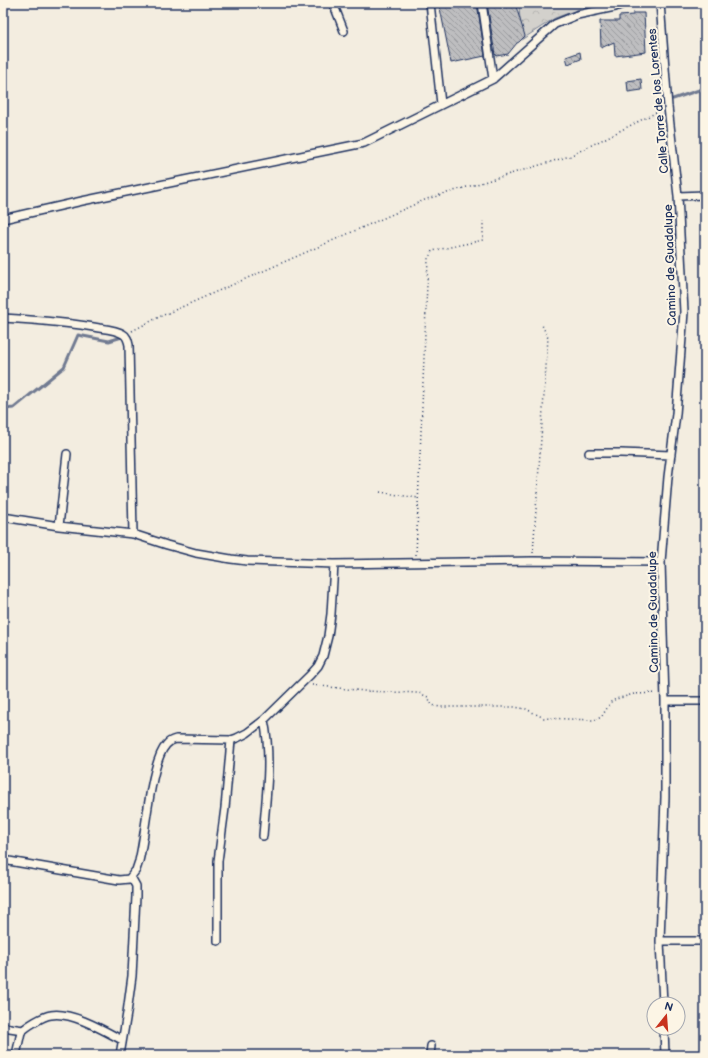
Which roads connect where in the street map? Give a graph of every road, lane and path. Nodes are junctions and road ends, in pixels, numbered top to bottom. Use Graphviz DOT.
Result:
graph roads {
  1 [pos="333,3"];
  2 [pos="430,3"];
  3 [pos="482,3"];
  4 [pos="625,3"];
  5 [pos="660,3"];
  6 [pos="344,31"];
  7 [pos="492,79"];
  8 [pos="441,104"];
  9 [pos="668,107"];
  10 [pos="705,195"];
  11 [pos="678,196"];
  12 [pos="3,219"];
  13 [pos="483,221"];
  14 [pos="3,318"];
  15 [pos="542,326"];
  16 [pos="124,334"];
  17 [pos="589,453"];
  18 [pos="67,454"];
  19 [pos="671,455"];
  20 [pos="380,492"];
  21 [pos="418,498"];
  22 [pos="3,517"];
  23 [pos="59,526"];
  24 [pos="133,534"];
  25 [pos="532,561"];
  26 [pos="661,562"];
  27 [pos="416,563"];
  28 [pos="334,564"];
  29 [pos="303,683"];
  30 [pos="665,692"];
  31 [pos="665,701"];
  32 [pos="705,701"];
  33 [pos="264,720"];
  34 [pos="231,740"];
  35 [pos="263,836"];
  36 [pos="3,860"];
  37 [pos="131,877"];
  38 [pos="218,941"];
  39 [pos="705,941"];
  40 [pos="660,942"];
  41 [pos="663,996"];
  42 [pos="3,1027"];
  43 [pos="22,1030"];
  44 [pos="665,1036"];
  45 [pos="122,1040"];
  46 [pos="431,1046"];
  47 [pos="16,1055"];
  48 [pos="120,1055"];
  49 [pos="430,1055"];
  50 [pos="666,1055"];
  1 -- 6 [label="street"];
  2 -- 8 [label="street"];
  3 -- 7 [label="street"];
  4 -- 7 [label="street"];
  5 -- 9 [label="street, Calle Torre de los Lorentes"];
  7 -- 8 [label="street"];
  8 -- 12 [label="street"];
  9 -- 11 [label="street, Calle Torre de los Lorentes"];
  9 -- 16 [label="path"];
  10 -- 11 [label="street"];
  11 -- 19 [label="street, Camino de Guadalupe"];
  13 -- 21 [label="path"];
  14 -- 16 [label="street"];
  15 -- 25 [label="path"];
  16 -- 24 [label="street"];
  17 -- 19 [label="street"];
  18 -- 23 [label="street"];
  19 -- 26 [label="street, Camino de Guadalupe"];
  20 -- 21 [label="path"];
  21 -- 27 [label="path"];
  22 -- 23 [label="street"];
  23 -- 24 [label="street"];
  24 -- 28 [label="street"];
  25 -- 26 [label="street"];
  25 -- 27 [label="street"];
  26 -- 30 [label="street, Camino de Guadalupe"];
  27 -- 28 [label="street"];
  28 -- 29 [label="street"];
  29 -- 30 [label="path"];
  29 -- 33 [label="street"];
  30 -- 31 [label="street, Camino de Guadalupe"];
  31 -- 32 [label="street"];
  31 -- 40 [label="street, Camino de Guadalupe"];
  33 -- 34 [label="street"];
  33 -- 35 [label="street"];
  34 -- 37 [label="street"];
  34 -- 38 [label="street"];
  36 -- 37 [label="street"];
  37 -- 45 [label="street"];
  39 -- 40 [label="street"];
  40 -- 41 [label="street, Camino de Guadalupe"];
  42 -- 43 [label="street"];
  43 -- 45 [label="street"];
  43 -- 47 [label="street"];
  44 -- 50 [label="street"];
  45 -- 48 [label="street"];
  46 -- 49 [label="street"];
}
